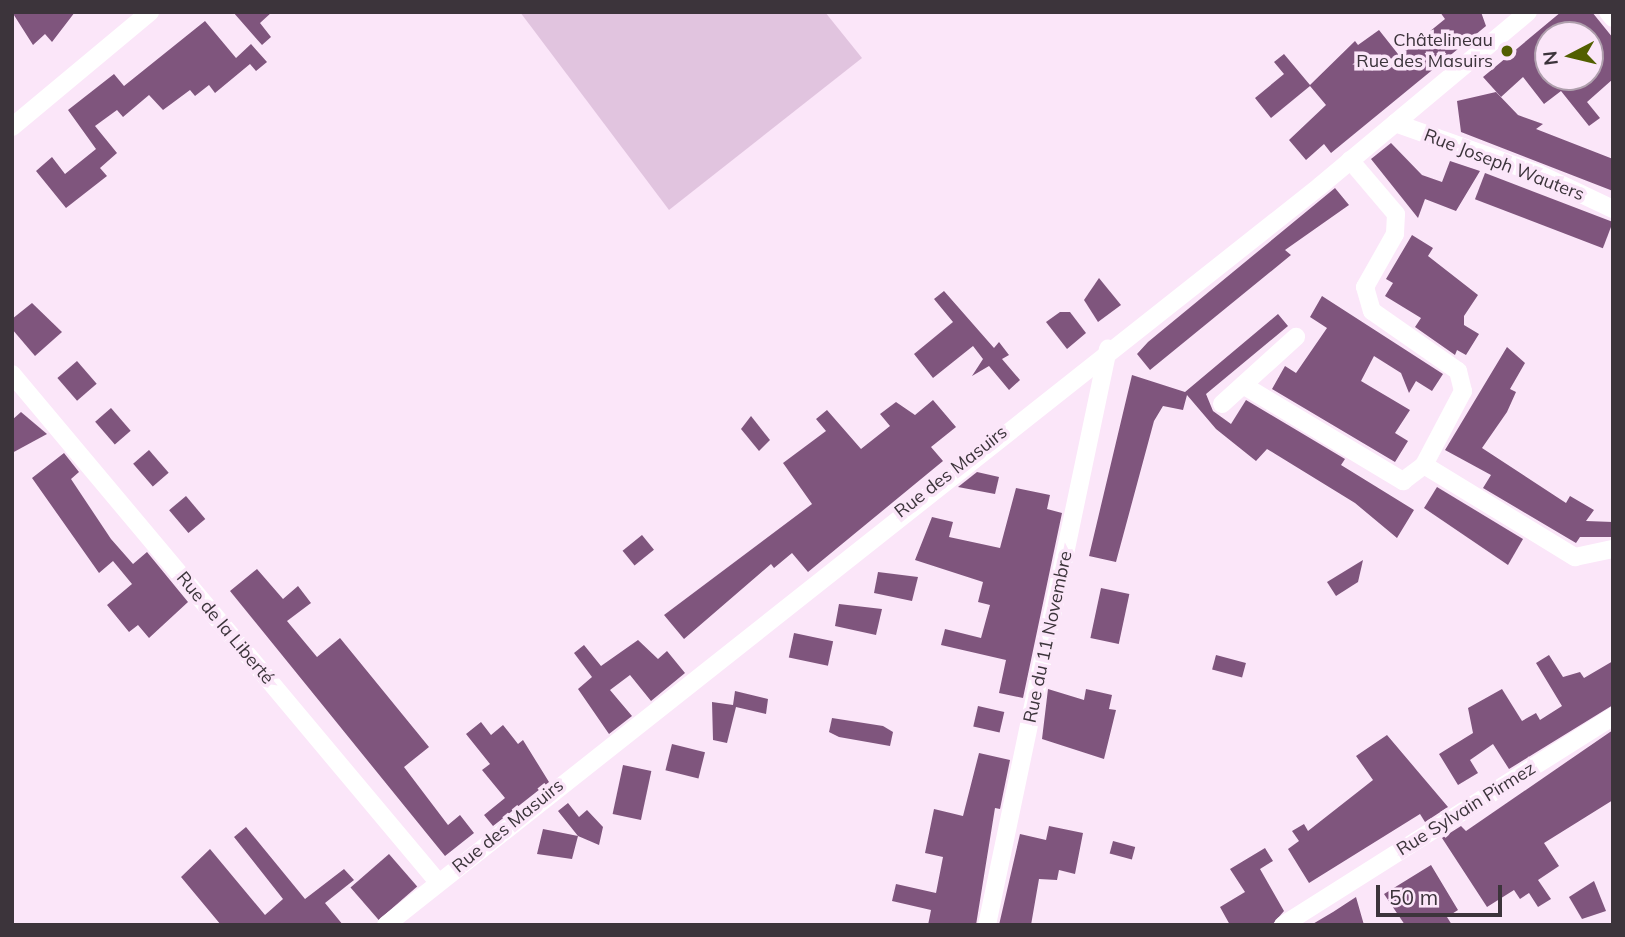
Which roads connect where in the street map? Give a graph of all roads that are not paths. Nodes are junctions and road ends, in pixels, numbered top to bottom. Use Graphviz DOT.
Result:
graph roads {
  1 [pos="150,12"];
  2 [pos="1608,12"];
  3 [pos="1519,15"];
  4 [pos="1613,18"];
  5 [pos="1395,123"];
  6 [pos="12,127"];
  7 [pos="1350,160"];
  8 [pos="1613,209"];
  9 [pos="1296,337"];
  10 [pos="1108,349"];
  11 [pos="12,374"];
  12 [pos="1243,385"];
  13 [pos="1222,404"];
  14 [pos="1424,465"];
  15 [pos="1613,549"];
  16 [pos="1613,716"];
  17 [pos="438,882"];
  18 [pos="386,925"];
  19 [pos="987,925"];
  20 [pos="1283,925"];
  1 -- 6 [label="street"];
  2 -- 4 [label="street"];
  3 -- 5 [label="street, Rue des Masuirs"];
  5 -- 7 [label="street, Rue des Masuirs"];
  5 -- 8 [label="street, Rue Joseph Wauters"];
  7 -- 10 [label="street, Rue des Masuirs"];
  7 -- 14 [label="street"];
  9 -- 12 [label="street"];
  10 -- 17 [label="street, Rue des Masuirs"];
  10 -- 19 [label="street, Rue du 11 Novembre"];
  11 -- 17 [label="street, Rue de la Liberté"];
  12 -- 13 [label="street"];
  12 -- 14 [label="street"];
  14 -- 15 [label="street"];
  16 -- 20 [label="street, Rue Sylvain Pirmez"];
  17 -- 18 [label="street, Rue des Masuirs"];
}
